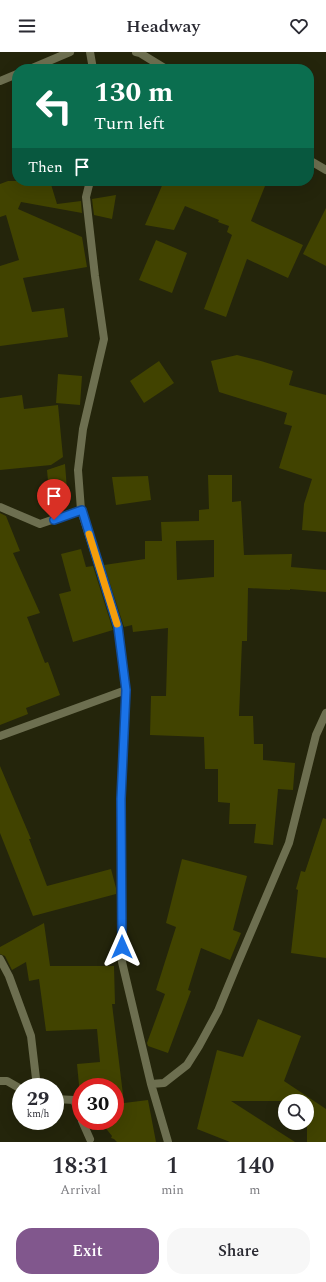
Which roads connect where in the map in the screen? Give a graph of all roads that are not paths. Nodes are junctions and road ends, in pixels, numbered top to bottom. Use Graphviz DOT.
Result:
graph roads {
  1 [pos="70,52"];
  2 [pos="90,52"];
  3 [pos="136,52"];
  4 [pos="42,64"];
  5 [pos="92,64"];
  6 [pos="158,64"];
  7 [pos="12,76"];
  8 [pos="0,81"];
  9 [pos="314,163"];
  10 [pos="326,170"];
  11 [pos="89,186"];
  12 [pos="0,507"];
  13 [pos="82,510"];
  14 [pos="126,690"];
  15 [pos="326,713"];
  16 [pos="0,736"];
  17 [pos="0,959"];
  18 [pos="36,1078"];
  19 [pos="0,1081"];
  20 [pos="12,1084"];
  21 [pos="151,1084"];
  22 [pos="86,1130"];
  23 [pos="90,1139"];
  24 [pos="168,1142"];
  1 -- 4 [label="street"];
  2 -- 5 [label="street"];
  3 -- 6 [label="street"];
  7 -- 8 [label="street"];
  9 -- 10 [label="street"];
  11 -- 13 [label="street"];
  12 -- 13 [label="street"];
  13 -- 14 [label="street"];
  14 -- 16 [label="street"];
  14 -- 21 [label="street"];
  15 -- 21 [label="street"];
  17 -- 18 [label="street"];
  19 -- 20 [label="street"];
  21 -- 24 [label="street"];
  22 -- 23 [label="street"];
}
